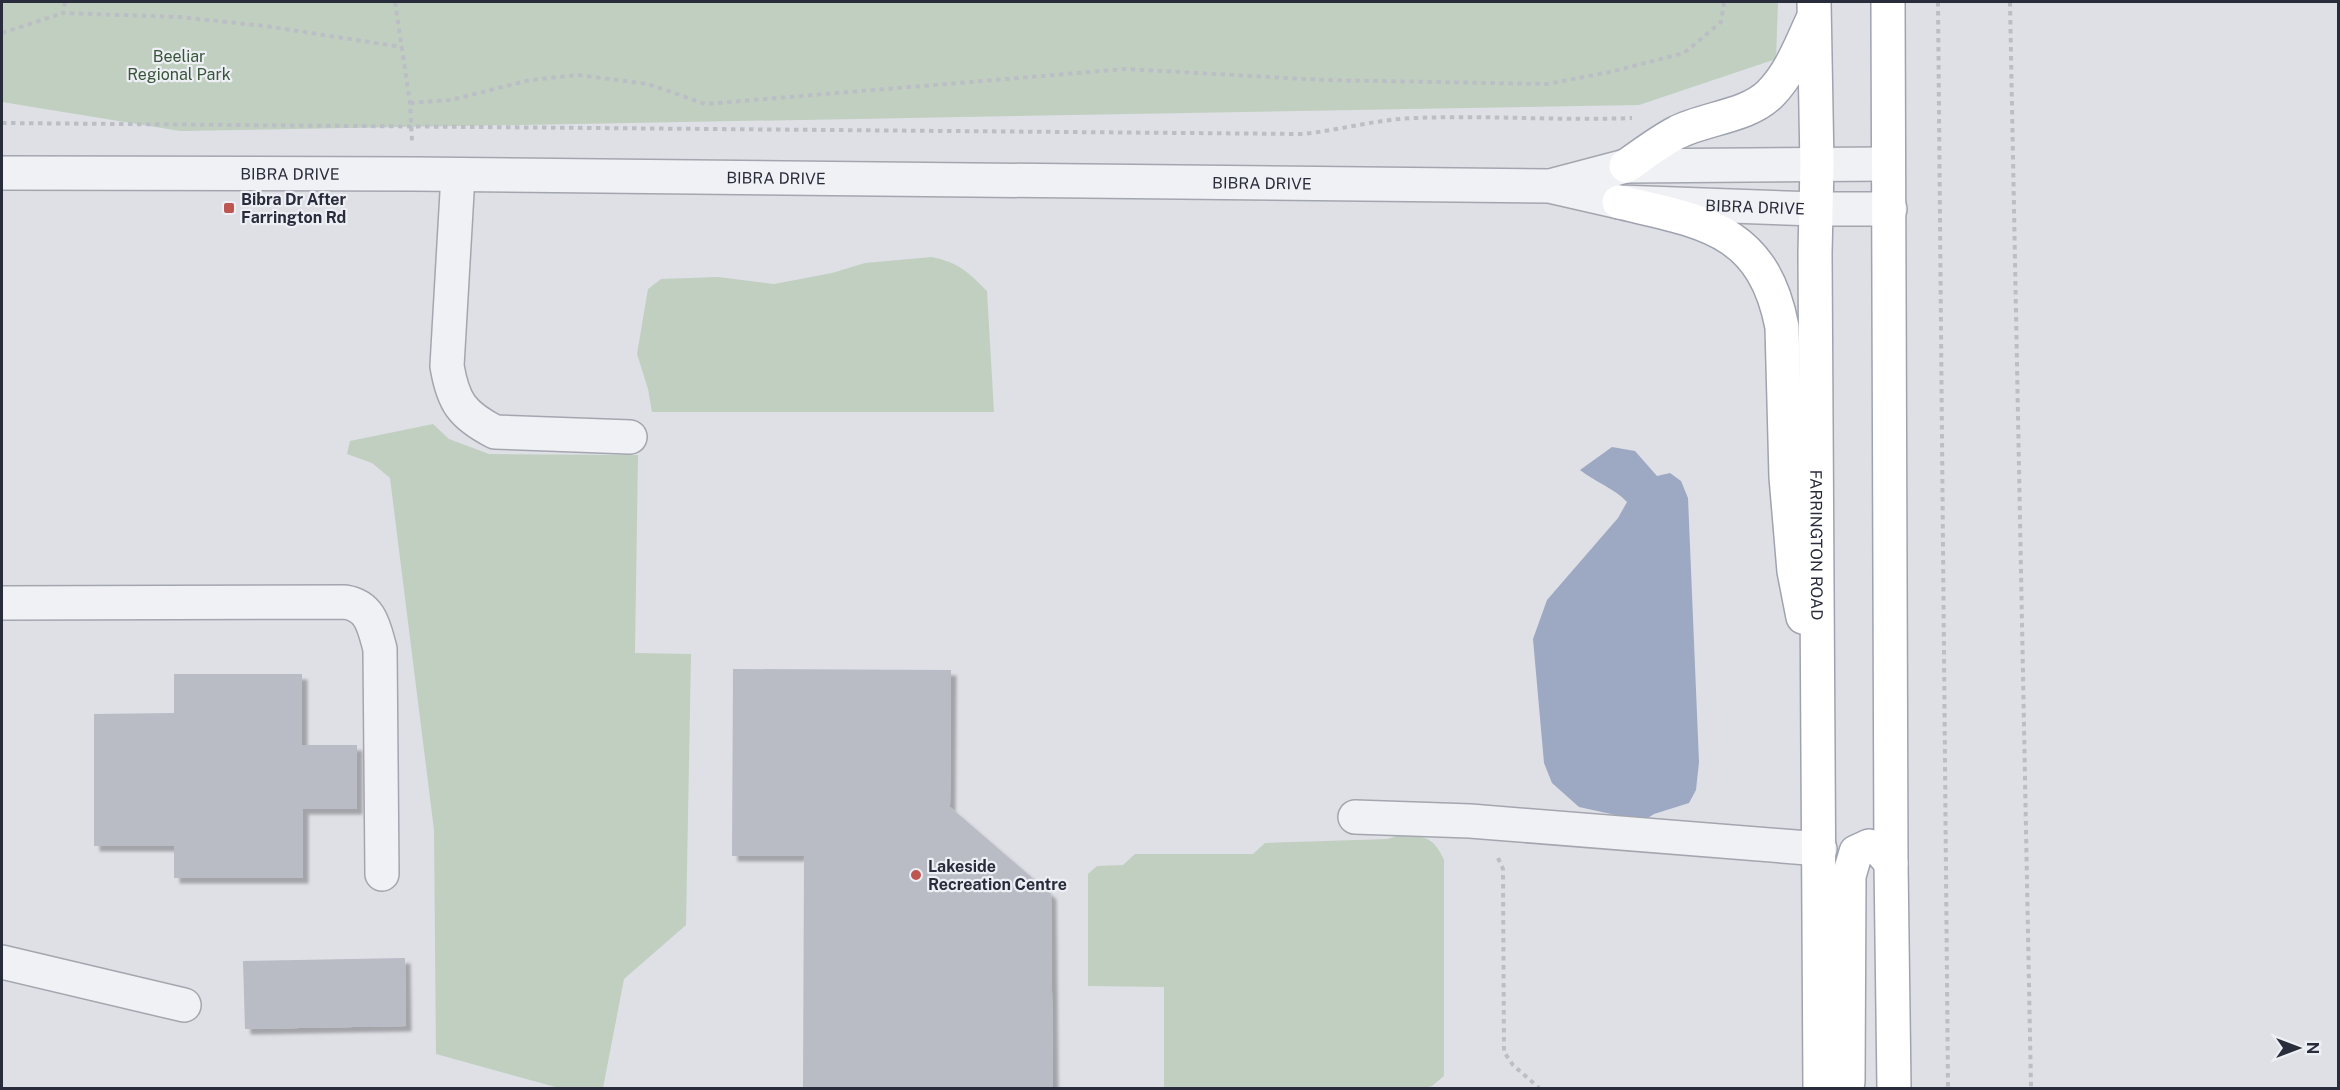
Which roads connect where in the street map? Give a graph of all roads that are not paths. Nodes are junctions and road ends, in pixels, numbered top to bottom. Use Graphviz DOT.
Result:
graph roads {
  1 [pos="1887,2"];
  2 [pos="1814,9"];
  3 [pos="1888,164"];
  4 [pos="1626,166"];
  5 [pos="1817,166"];
  6 [pos="2,173"];
  7 [pos="458,175"];
  8 [pos="1549,186"];
  9 [pos="1618,202"];
  10 [pos="1816,209"];
  11 [pos="1890,209"];
  12 [pos="630,437"];
  13 [pos="2,603"];
  14 [pos="1819,711"];
  15 [pos="1354,817"];
  16 [pos="1820,849"];
  17 [pos="1891,863"];
  18 [pos="382,874"];
  19 [pos="2,962"];
  20 [pos="184,1005"];
  21 [pos="1820,1089"];
  22 [pos="1844,1089"];
  23 [pos="1894,1089"];
  1 -- 3 [label="main road"];
  2 -- 4 [label="main road"];
  2 -- 5 [label="main road, FARRINGTON ROAD"];
  3 -- 5 [label="street, BIBRA DRIVE"];
  3 -- 11 [label="main road"];
  4 -- 5 [label="street, BIBRA DRIVE"];
  4 -- 8 [label="street, BIBRA DRIVE"];
  5 -- 10 [label="main road, FARRINGTON ROAD"];
  6 -- 7 [label="street, BIBRA DRIVE"];
  7 -- 8 [label="street, BIBRA DRIVE"];
  7 -- 12 [label="street"];
  8 -- 9 [label="street, BIBRA DRIVE"];
  9 -- 10 [label="street, BIBRA DRIVE"];
  9 -- 14 [label="main road"];
  10 -- 11 [label="street, BIBRA DRIVE"];
  10 -- 14 [label="main road, FARRINGTON ROAD"];
  11 -- 17 [label="main road"];
  13 -- 18 [label="street"];
  14 -- 16 [label="main road, FARRINGTON ROAD"];
  15 -- 16 [label="street"];
  16 -- 21 [label="main road, FARRINGTON ROAD"];
  17 -- 22 [label="main road"];
  17 -- 23 [label="main road"];
  19 -- 20 [label="street"];
}
